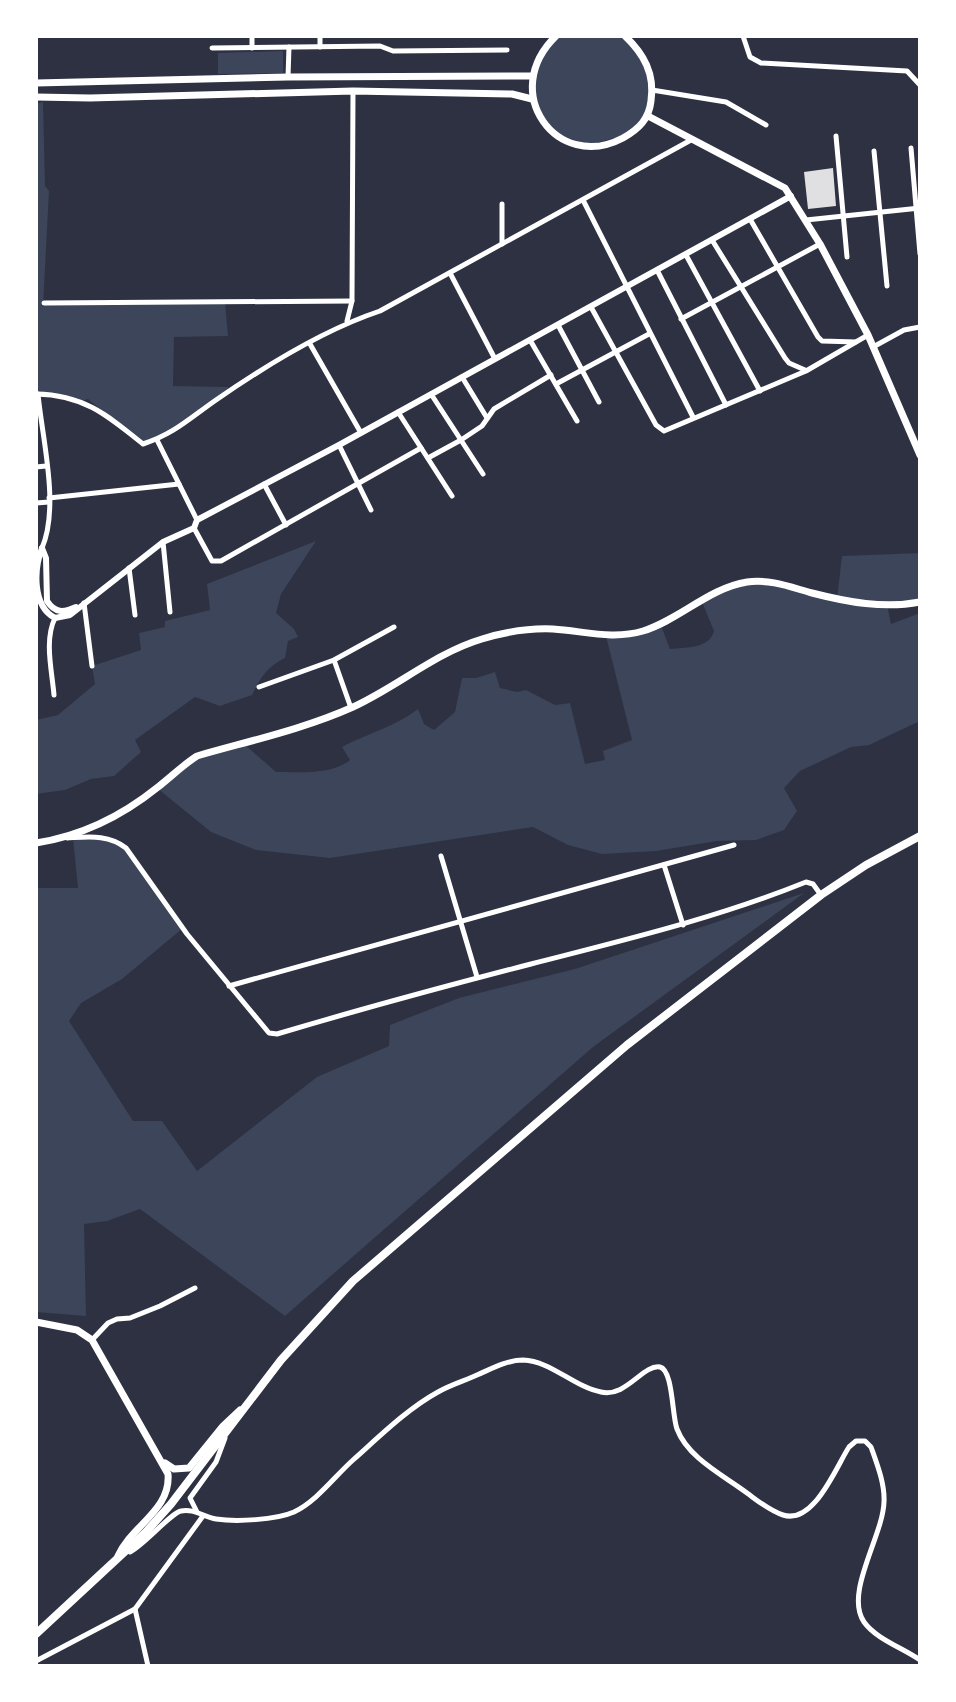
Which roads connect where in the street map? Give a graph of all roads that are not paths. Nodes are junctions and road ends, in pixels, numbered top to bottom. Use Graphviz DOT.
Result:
graph roads {
  1 [pos="252,36"];
  2 [pos="320,36"];
  3 [pos="556,36"];
  4 [pos="625,36"];
  5 [pos="743,36"];
  6 [pos="289,47"];
  7 [pos="320,47"];
  8 [pos="212,48"];
  9 [pos="252,48"];
  10 [pos="507,50"];
  11 [pos="532,76"];
  12 [pos="288,77"];
  13 [pos="36,83"];
  14 [pos="920,85"];
  15 [pos="652,90"];
  16 [pos="353,91"];
  17 [pos="36,97"];
  18 [pos="532,99"];
  19 [pos="648,116"];
  20 [pos="766,125"];
  21 [pos="836,136"];
  22 [pos="694,138"];
  23 [pos="911,148"];
  24 [pos="874,151"];
  25 [pos="791,196"];
  26 [pos="583,200"];
  27 [pos="502,204"];
  28 [pos="918,209"];
  29 [pos="880,212"];
  30 [pos="842,217"];
  31 [pos="750,219"];
  32 [pos="806,220"];
  33 [pos="712,240"];
  34 [pos="502,244"];
  35 [pos="820,244"];
  36 [pos="920,254"];
  37 [pos="686,255"];
  38 [pos="847,257"];
  39 [pos="777,266"];
  40 [pos="657,270"];
  41 [pos="450,273"];
  42 [pos="740,286"];
  43 [pos="887,286"];
  44 [pos="625,288"];
  45 [pos="352,301"];
  46 [pos="44,303"];
  47 [pos="711,303"];
  48 [pos="591,307"];
  49 [pos="681,319"];
  50 [pos="346,322"];
  51 [pos="558,325"];
  52 [pos="920,327"];
  53 [pos="649,334"];
  54 [pos="868,335"];
  55 [pos="530,340"];
  56 [pos="857,342"];
  57 [pos="310,344"];
  58 [pos="873,347"];
  59 [pos="615,352"];
  60 [pos="495,359"];
  61 [pos="582,370"];
  62 [pos="806,371"];
  63 [pos="551,375"];
  64 [pos="462,377"];
  65 [pos="556,384"];
  66 [pos="760,391"];
  67 [pos="37,394"];
  68 [pos="431,394"];
  69 [pos="599,402"];
  70 [pos="726,405"];
  71 [pos="398,412"];
  72 [pos="693,417"];
  73 [pos="487,418"];
  74 [pos="577,421"];
  75 [pos="39,430"];
  76 [pos="361,433"];
  77 [pos="157,440"];
  78 [pos="461,440"];
  79 [pos="339,445"];
  80 [pos="421,448"];
  81 [pos="920,455"];
  82 [pos="428,458"];
  83 [pos="46,466"];
  84 [pos="36,467"];
  85 [pos="483,474"];
  86 [pos="358,483"];
  87 [pos="179,484"];
  88 [pos="263,484"];
  89 [pos="452,496"];
  90 [pos="49,500"];
  91 [pos="36,503"];
  92 [pos="371,510"];
  93 [pos="197,520"];
  94 [pos="286,525"];
  95 [pos="194,528"];
  96 [pos="163,542"];
  97 [pos="39,548"];
  98 [pos="129,568"];
  99 [pos="37,592"];
  100 [pos="920,602"];
  101 [pos="82,604"];
  102 [pos="170,612"];
  103 [pos="135,615"];
  104 [pos="55,618"];
  105 [pos="394,627"];
  106 [pos="334,660"];
  107 [pos="92,666"];
  108 [pos="259,687"];
  109 [pos="54,695"];
  110 [pos="351,708"];
  111 [pos="920,836"];
  112 [pos="66,838"];
  113 [pos="36,843"];
  114 [pos="734,845"];
  115 [pos="441,856"];
  116 [pos="664,865"];
  117 [pos="821,895"];
  118 [pos="462,921"];
  119 [pos="683,925"];
  120 [pos="477,977"];
  121 [pos="229,986"];
  122 [pos="195,1288"];
  123 [pos="36,1322"];
  124 [pos="92,1340"];
  125 [pos="250,1400"];
  126 [pos="229,1429"];
  127 [pos="163,1462"];
  128 [pos="200,1514"];
  129 [pos="117,1558"];
  130 [pos="135,1609"];
  131 [pos="36,1634"];
  132 [pos="920,1660"];
  133 [pos="36,1661"];
  134 [pos="148,1666"];
  1 -- 9 [label="street"];
  2 -- 7 [label="street"];
  3 -- 11 [label="main road"];
  4 -- 15 [label="main road"];
  5 -- 14 [label="street"];
  6 -- 7 [label="street"];
  6 -- 9 [label="street"];
  6 -- 12 [label="street"];
  7 -- 10 [label="street"];
  8 -- 9 [label="street"];
  11 -- 12 [label="main road"];
  11 -- 18 [label="main road"];
  12 -- 13 [label="main road"];
  15 -- 19 [label="main road"];
  15 -- 20 [label="street"];
  16 -- 17 [label="main road"];
  16 -- 18 [label="main road"];
  16 -- 45 [label="street"];
  18 -- 19 [label="main road"];
  19 -- 22 [label="main road"];
  21 -- 30 [label="street"];
  22 -- 25 [label="main road"];
  22 -- 26 [label="street"];
  23 -- 28 [label="street"];
  24 -- 29 [label="street"];
  25 -- 31 [label="street"];
  25 -- 32 [label="main road"];
  26 -- 34 [label="street"];
  26 -- 44 [label="street"];
  27 -- 34 [label="street"];
  28 -- 29 [label="street"];
  28 -- 36 [label="street"];
  29 -- 30 [label="street"];
  29 -- 43 [label="street"];
  30 -- 32 [label="street"];
  30 -- 38 [label="street"];
  31 -- 33 [label="street"];
  31 -- 39 [label="street"];
  32 -- 35 [label="main road"];
  33 -- 37 [label="street"];
  33 -- 42 [label="street"];
  34 -- 41 [label="street"];
  35 -- 39 [label="street"];
  35 -- 54 [label="main road"];
  37 -- 40 [label="street"];
  37 -- 47 [label="street"];
  39 -- 42 [label="street"];
  39 -- 56 [label="street"];
  40 -- 44 [label="street"];
  40 -- 49 [label="street"];
  41 -- 50 [label="street"];
  41 -- 60 [label="street"];
  42 -- 47 [label="street"];
  42 -- 62 [label="street"];
  44 -- 48 [label="street"];
  44 -- 53 [label="street"];
  45 -- 46 [label="street"];
  45 -- 50 [label="street"];
  47 -- 49 [label="street"];
  47 -- 66 [label="street"];
  48 -- 51 [label="street"];
  48 -- 59 [label="street"];
  49 -- 70 [label="street"];
  50 -- 57 [label="street"];
  51 -- 55 [label="street"];
  51 -- 61 [label="street"];
  52 -- 58 [label="street"];
  53 -- 59 [label="street"];
  53 -- 72 [label="street"];
  54 -- 56 [label="street"];
  54 -- 58 [label="main road"];
  55 -- 60 [label="street"];
  55 -- 63 [label="street"];
  56 -- 62 [label="street"];
  57 -- 76 [label="street"];
  57 -- 77 [label="street"];
  58 -- 81 [label="main road"];
  59 -- 61 [label="street"];
  59 -- 72 [label="street"];
  60 -- 64 [label="street"];
  61 -- 65 [label="street"];
  61 -- 69 [label="street"];
  62 -- 66 [label="street"];
  63 -- 65 [label="street"];
  63 -- 73 [label="street"];
  64 -- 68 [label="street"];
  64 -- 73 [label="street"];
  65 -- 74 [label="street"];
  66 -- 70 [label="street"];
  67 -- 75 [label="street"];
  67 -- 77 [label="street"];
  68 -- 71 [label="street"];
  68 -- 78 [label="street"];
  70 -- 72 [label="street"];
  71 -- 76 [label="street"];
  71 -- 80 [label="street"];
  73 -- 78 [label="street"];
  75 -- 83 [label="street"];
  76 -- 79 [label="street"];
  77 -- 87 [label="street"];
  78 -- 82 [label="street"];
  78 -- 85 [label="street"];
  79 -- 86 [label="street"];
  79 -- 88 [label="street"];
  80 -- 82 [label="street"];
  80 -- 86 [label="street"];
  82 -- 89 [label="street"];
  83 -- 84 [label="street"];
  83 -- 90 [label="street"];
  86 -- 92 [label="street"];
  86 -- 94 [label="street"];
  87 -- 90 [label="street"];
  87 -- 93 [label="street"];
  88 -- 93 [label="street"];
  88 -- 94 [label="street"];
  90 -- 91 [label="street"];
  90 -- 97 [label="street"];
  93 -- 95 [label="street"];
  94 -- 95 [label="street"];
  95 -- 96 [label="street"];
  96 -- 98 [label="street"];
  96 -- 102 [label="street"];
  97 -- 99 [label="street"];
  97 -- 101 [label="street"];
  98 -- 101 [label="street"];
  98 -- 103 [label="street"];
  99 -- 104 [label="street"];
  100 -- 110 [label="main road"];
  101 -- 104 [label="street"];
  101 -- 107 [label="street"];
  104 -- 109 [label="street"];
  105 -- 106 [label="street"];
  106 -- 108 [label="street"];
  106 -- 110 [label="street"];
  110 -- 112 [label="main road"];
  111 -- 117 [label="highway"];
  112 -- 113 [label="main road"];
  112 -- 121 [label="street"];
  114 -- 116 [label="street"];
  115 -- 118 [label="street"];
  116 -- 118 [label="street"];
  116 -- 119 [label="street"];
  117 -- 119 [label="street"];
  117 -- 125 [label="highway"];
  118 -- 120 [label="street"];
  118 -- 121 [label="street"];
  119 -- 120 [label="street"];
  120 -- 121 [label="street"];
  122 -- 124 [label="street"];
  123 -- 124 [label="main road"];
  124 -- 127 [label="main road"];
  125 -- 126 [label="highway"];
  125 -- 127 [label="main road"];
  126 -- 128 [label="street"];
  126 -- 129 [label="highway"];
  127 -- 129 [label="main road"];
  128 -- 129 [label="street"];
  128 -- 130 [label="street"];
  128 -- 132 [label="street"];
  129 -- 131 [label="highway"];
  130 -- 133 [label="street"];
  130 -- 134 [label="street"];
}
